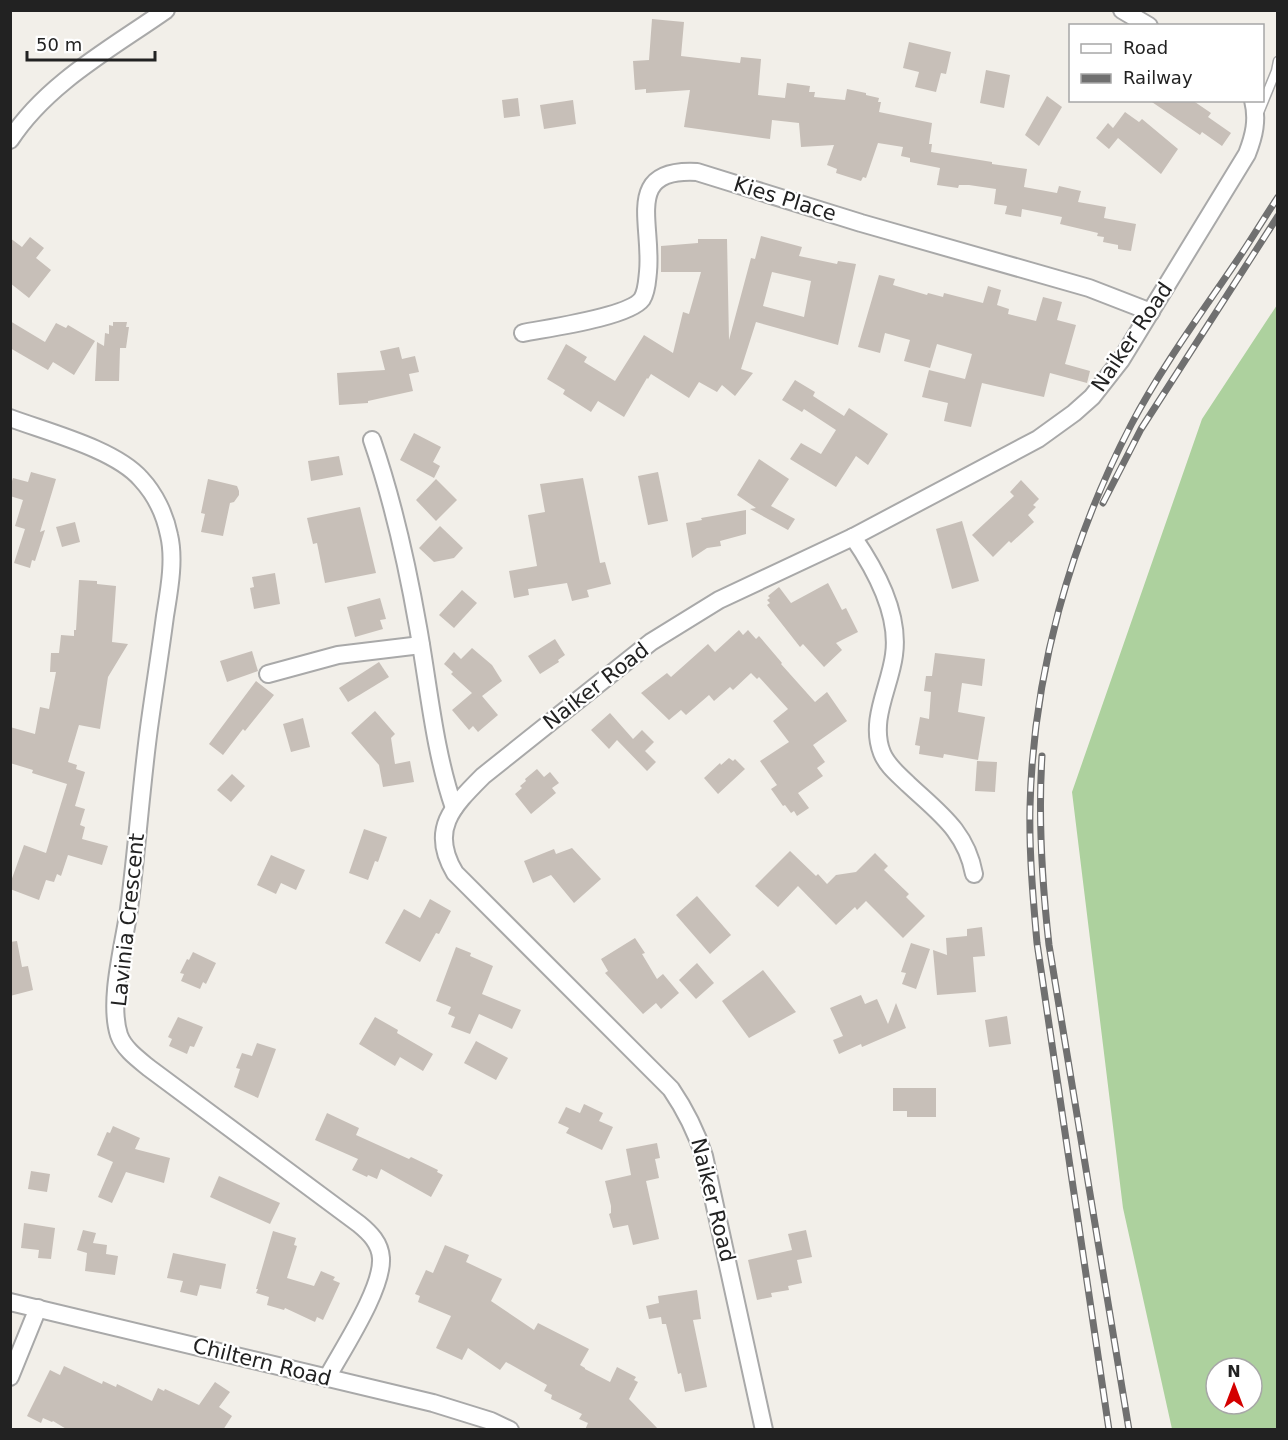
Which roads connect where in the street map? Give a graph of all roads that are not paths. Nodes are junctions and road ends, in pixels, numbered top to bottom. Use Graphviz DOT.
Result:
graph roads {
  1 [pos="166,10"];
  2 [pos="1122,10"];
  3 [pos="1146,24"];
  4 [pos="1278,62"];
  5 [pos="1264,99"];
  6 [pos="1253,102"];
  7 [pos="1263,102"];
  8 [pos="1256,120"];
  9 [pos="10,140"];
  10 [pos="1151,312"];
  11 [pos="524,333"];
  12 [pos="10,418"];
  13 [pos="372,440"];
  14 [pos="853,537"];
  15 [pos="421,645"];
  16 [pos="268,674"];
  17 [pos="454,808"];
  18 [pos="974,874"];
  19 [pos="10,1302"];
  20 [pos="38,1308"];
  21 [pos="10,1377"];
  22 [pos="327,1378"];
  23 [pos="510,1430"];
  24 [pos="764,1430"];
  1 -- 9 [label="street"];
  2 -- 3 [label="street"];
  4 -- 5 [label="lane"];
  6 -- 8 [label="street, Naiker Road"];
  7 -- 8 [label="lane"];
  8 -- 10 [label="street, Naiker Road"];
  10 -- 11 [label="street, Kies Place"];
  10 -- 14 [label="street, Naiker Road"];
  12 -- 22 [label="street, Lavinia Crescent"];
  13 -- 15 [label="street"];
  14 -- 17 [label="street, Naiker Road"];
  14 -- 18 [label="street"];
  15 -- 16 [label="street"];
  15 -- 17 [label="street"];
  17 -- 24 [label="street, Naiker Road"];
  19 -- 20 [label="street, Chiltern Road"];
  20 -- 21 [label="street"];
  20 -- 22 [label="street, Chiltern Road"];
  22 -- 23 [label="street, Chiltern Road"];
}
